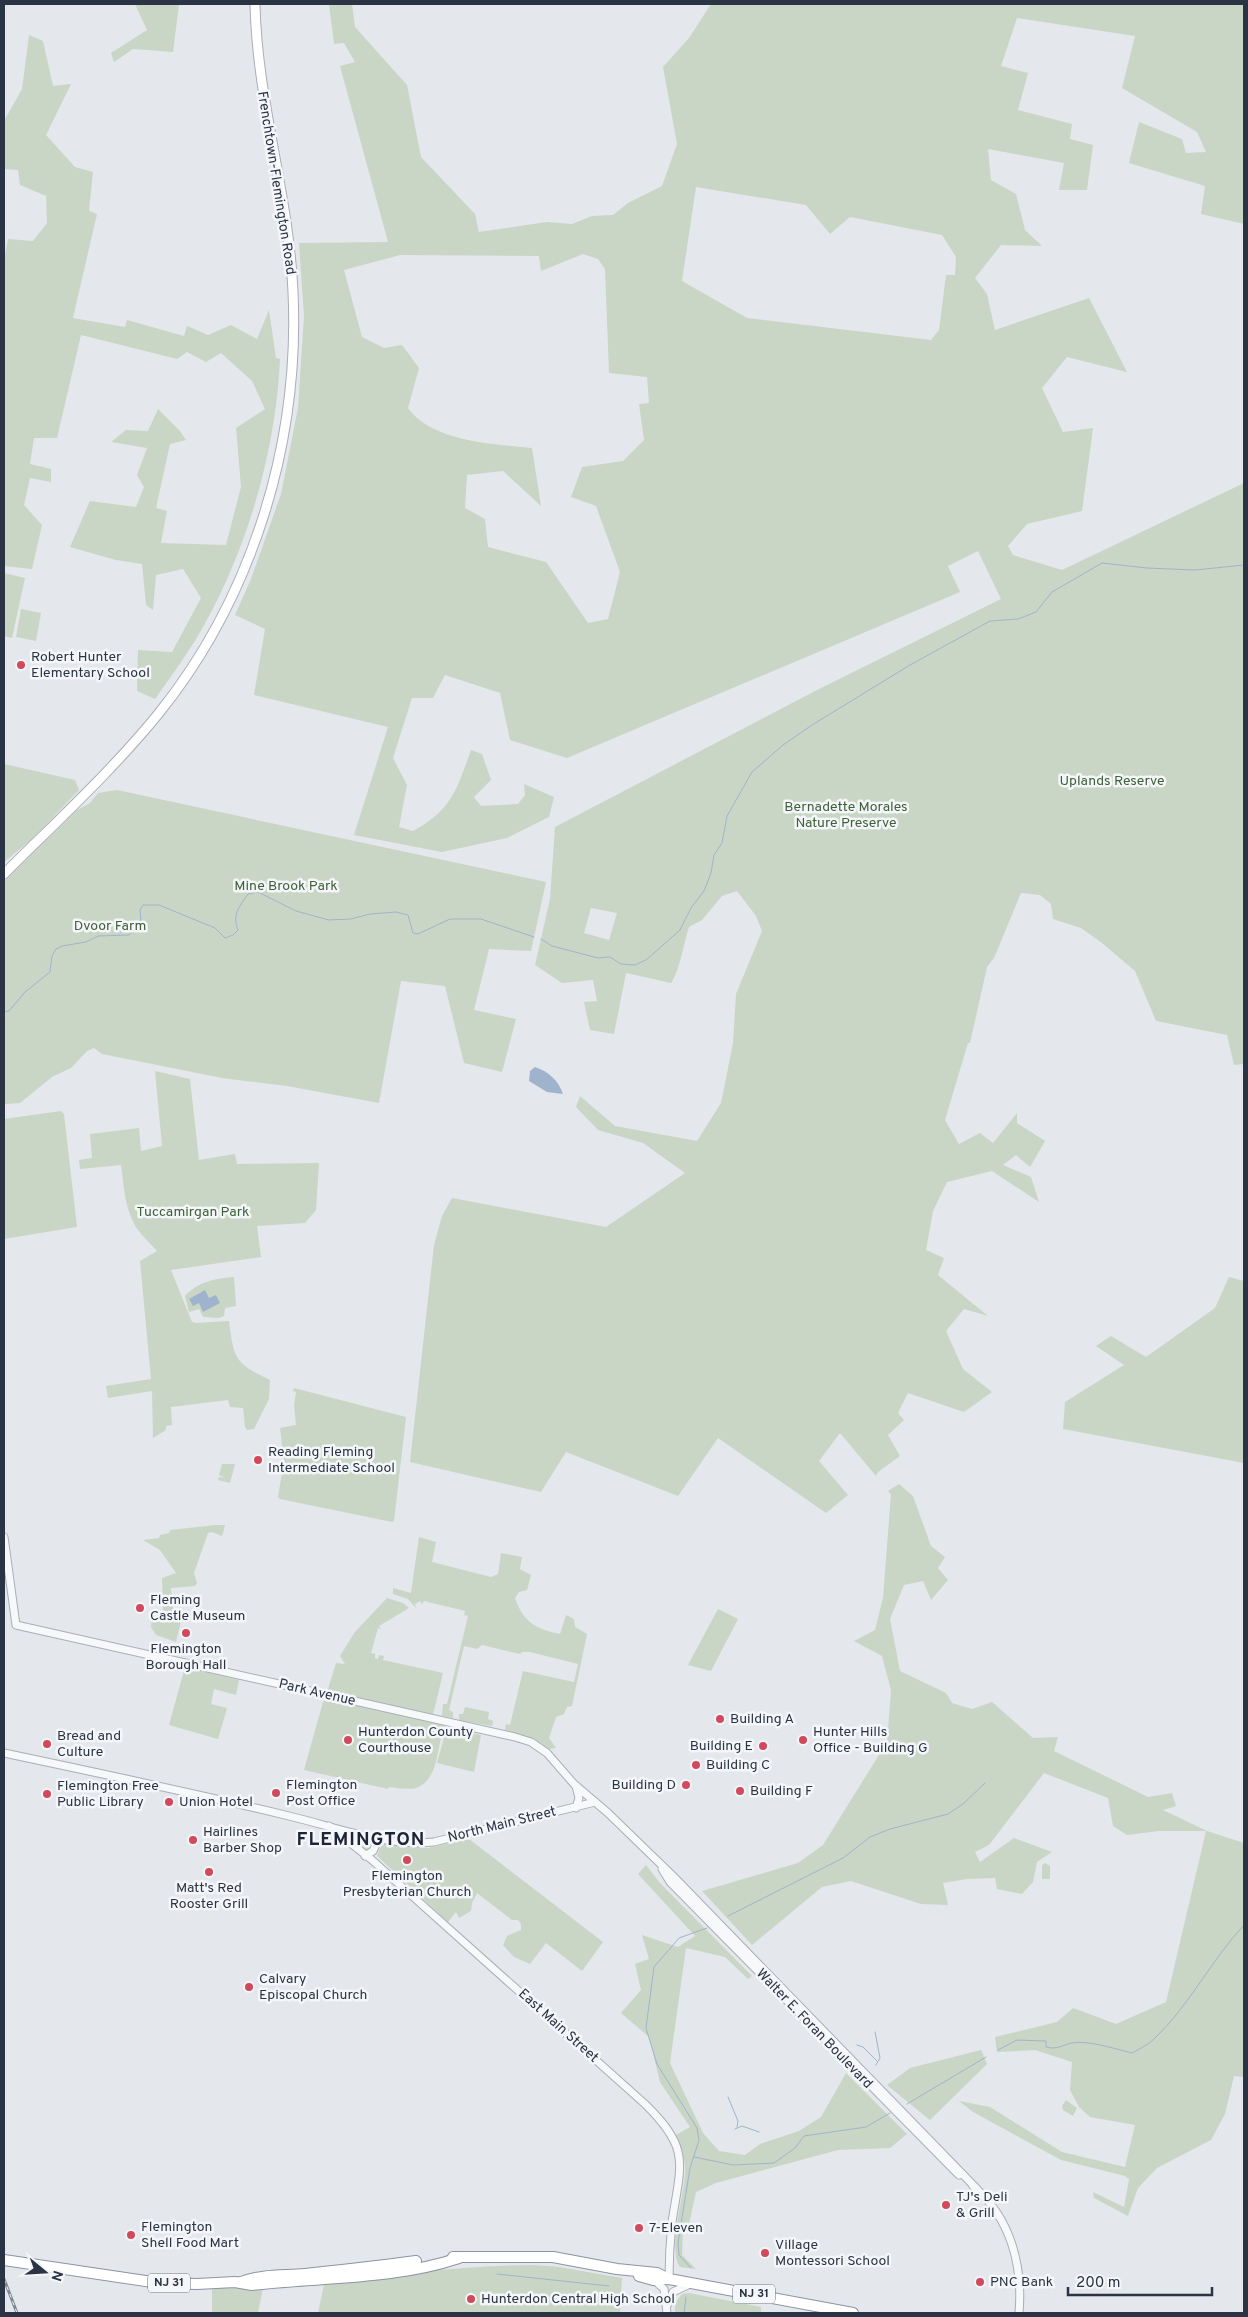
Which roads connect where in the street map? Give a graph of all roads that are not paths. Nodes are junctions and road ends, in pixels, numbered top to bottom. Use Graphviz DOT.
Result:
graph roads {
  1 [pos="255,4"];
  2 [pos="28,850"];
  3 [pos="4,865"];
  4 [pos="4,874"];
  5 [pos="4,1537"];
  6 [pos="4,1753"];
  7 [pos="576,1786"];
  8 [pos="596,1802"];
  9 [pos="576,1808"];
  10 [pos="328,1826"];
  11 [pos="379,1838"];
  12 [pos="365,1856"];
  13 [pos="4,2260"];
  14 [pos="617,2269"];
  15 [pos="669,2279"];
  16 [pos="654,2280"];
  17 [pos="692,2283"];
  18 [pos="667,2310"];
  19 [pos="852,2313"];
  20 [pos="1019,2313"];
  1 -- 2 [label="main road, Frenchtown-Flemington Road"];
  2 -- 3 [label="main road, Frenchtown-Flemington Road"];
  2 -- 4 [label="main road, Frenchtown-Flemington Road"];
  5 -- 7 [label="street, Park Avenue"];
  6 -- 10 [label="street, North Main Street"];
  7 -- 8 [label="street, Park Avenue"];
  7 -- 9 [label="street"];
  8 -- 9 [label="street, North Main Street"];
  8 -- 20 [label="street, Walter E. Foran Boulevard"];
  9 -- 11 [label="street, North Main Street"];
  10 -- 11 [label="street, North Main Street"];
  10 -- 12 [label="street, East Main Street"];
  11 -- 12 [label="street"];
  12 -- 15 [label="street, East Main Street"];
  13 -- 14 [label="highway, NJ 31"];
  14 -- 15 [label="highway, NJ 31"];
  14 -- 16 [label="highway, NJ 31"];
  15 -- 16 [label="highway, NJ 31"];
  15 -- 17 [label="highway, NJ 31"];
  16 -- 18 [label="street"];
  17 -- 18 [label="street"];
  17 -- 19 [label="highway, NJ 31"];
}
